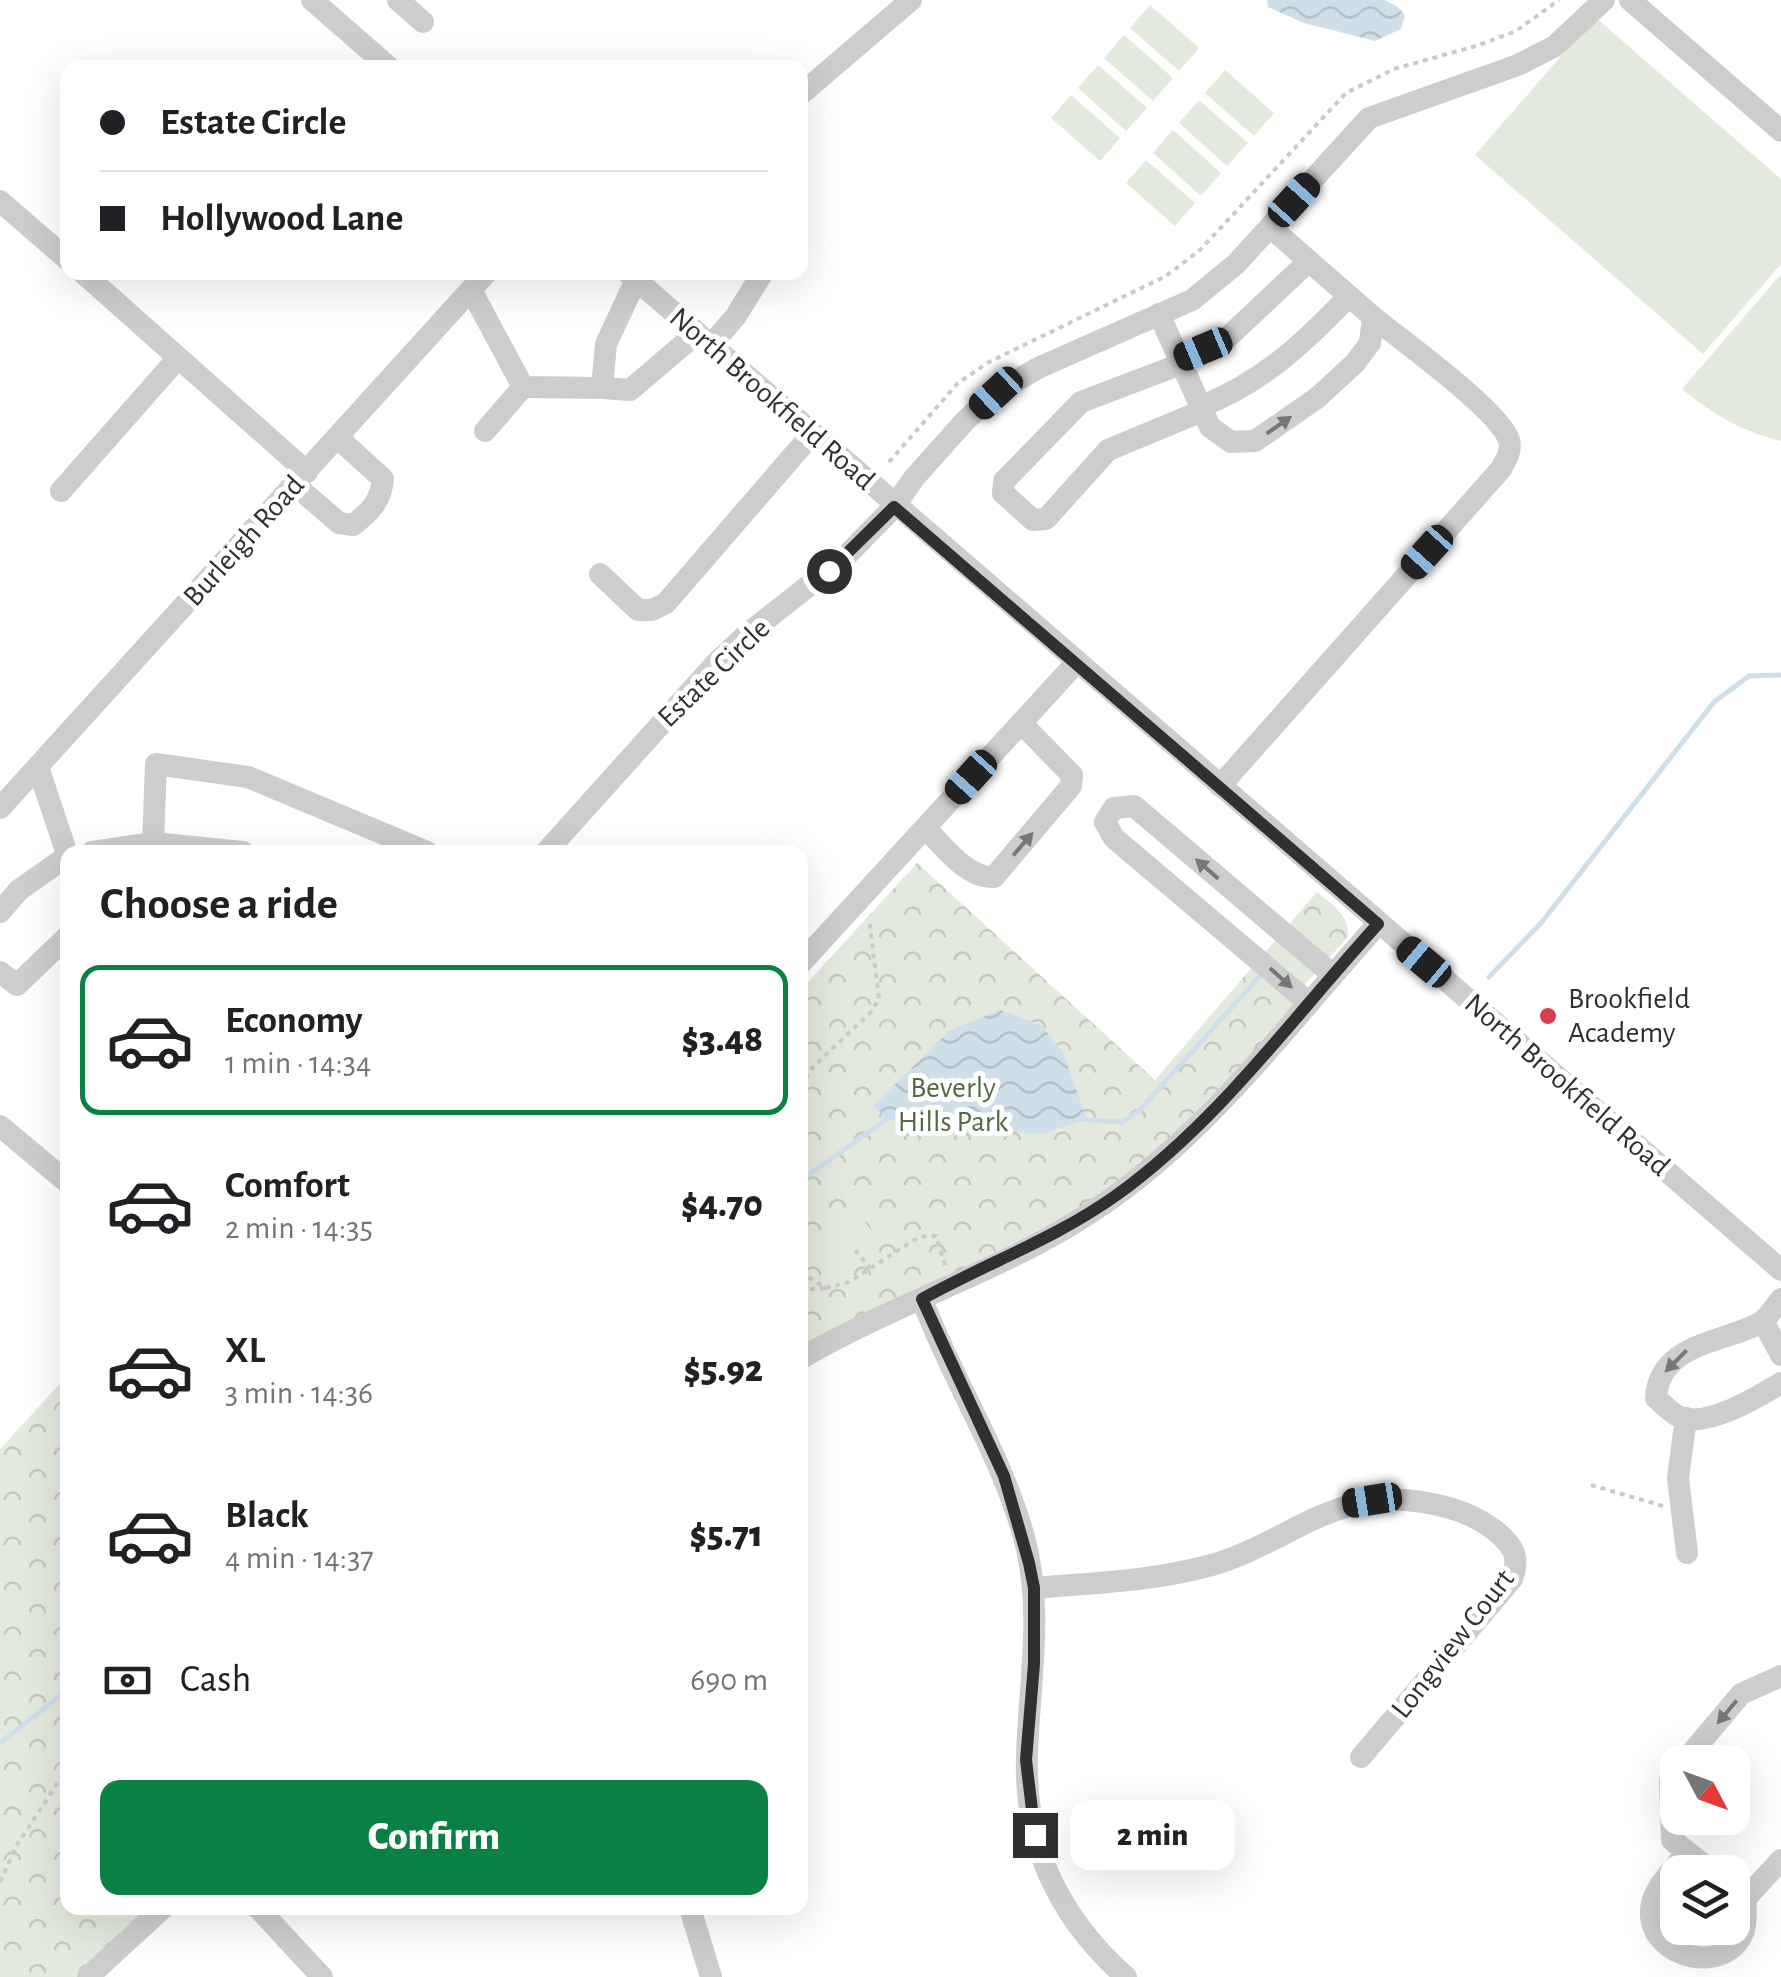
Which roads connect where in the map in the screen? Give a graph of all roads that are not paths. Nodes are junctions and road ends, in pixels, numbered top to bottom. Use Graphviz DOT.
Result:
graph roads {
  1 [pos="398,0"];
  2 [pos="911,0"];
  3 [pos="1604,0"];
  4 [pos="1630,0"];
  5 [pos="317,1"];
  6 [pos="423,22"];
  7 [pos="381,60"];
  8 [pos="808,88"];
  9 [pos="1781,131"];
  10 [pos="0,202"];
  11 [pos="1270,227"];
  12 [pos="60,253"];
  13 [pos="1309,261"];
  14 [pos="91,280"];
  15 [pos="630,280"];
  16 [pos="636,280"];
  17 [pos="758,280"];
  18 [pos="479,281"];
  19 [pos="1349,296"];
  20 [pos="1158,314"];
  21 [pos="1373,316"];
  22 [pos="704,339"];
  23 [pos="178,358"];
  24 [pos="1180,362"];
  25 [pos="524,387"];
  26 [pos="602,388"];
  27 [pos="1202,409"];
  28 [pos="485,431"];
  29 [pos="812,434"];
  30 [pos="338,438"];
  31 [pos="301,478"];
  32 [pos="61,491"];
  33 [pos="894,507"];
  34 [pos="600,574"];
  35 [pos="1076,662"];
  36 [pos="1021,723"];
  37 [pos="38,766"];
  38 [pos="1220,786"];
  39 [pos="0,808"];
  40 [pos="925,828"];
  41 [pos="153,842"];
  42 [pos="63,845"];
  43 [pos="135,845"];
  44 [pos="180,845"];
  45 [pos="410,845"];
  46 [pos="552,845"];
  47 [pos="60,863"];
  48 [pos="0,912"];
  49 [pos="1378,924"];
  50 [pos="60,944"];
  51 [pos="808,955"];
  52 [pos="0,972"];
  53 [pos="1334,974"];
  54 [pos="1309,1004"];
  55 [pos="0,1126"];
  56 [pos="60,1176"];
  57 [pos="1781,1270"];
  58 [pos="922,1299"];
  59 [pos="1781,1299"];
  60 [pos="1763,1322"];
  61 [pos="808,1355"];
  62 [pos="1781,1355"];
  63 [pos="1781,1383"];
  64 [pos="1686,1418"];
  65 [pos="1687,1552"];
  66 [pos="1034,1588"];
  67 [pos="1781,1676"];
  68 [pos="1698,1745"];
  69 [pos="1361,1757"];
  70 [pos="1672,1835"];
  71 [pos="1687,1852"];
  72 [pos="1685,1855"];
  73 [pos="1691,1855"];
  74 [pos="1781,1860"];
  75 [pos="1750,1884"];
  76 [pos="1660,1887"];
  77 [pos="156,1915"];
  78 [pos="264,1915"];
  79 [pos="692,1915"];
  80 [pos="1660,1935"];
  81 [pos="1669,1945"];
  82 [pos="1734,1945"];
  83 [pos="88,1977"];
  84 [pos="322,1977"];
  85 [pos="711,1977"];
  86 [pos="1126,1977"];
  1 -- 6 [label="street"];
  2 -- 8 [label="street"];
  3 -- 11 [label="street, Estate Circle"];
  4 -- 9 [label="street"];
  5 -- 7 [label="street"];
  10 -- 12 [label="street"];
  11 -- 13 [label="street"];
  11 -- 20 [label="street, Estate Circle"];
  13 -- 19 [label="street"];
  13 -- 24 [label="street"];
  14 -- 23 [label="street"];
  15 -- 26 [label="street"];
  16 -- 22 [label="street, North Brookfield Road"];
  17 -- 22 [label="street"];
  18 -- 25 [label="street"];
  18 -- 30 [label="street, Burleigh Road"];
  19 -- 21 [label="street"];
  19 -- 27 [label="street"];
  20 -- 24 [label="street"];
  20 -- 33 [label="street, Estate Circle"];
  27 -- 21 [label="street, one-way"];
  21 -- 38 [label="street"];
  22 -- 26 [label="street"];
  22 -- 29 [label="street, North Brookfield Road"];
  23 -- 31 [label="street"];
  23 -- 32 [label="street"];
  24 -- 27 [label="street"];
  24 -- 27 [label="street"];
  25 -- 26 [label="street"];
  25 -- 28 [label="street"];
  29 -- 33 [label="street, North Brookfield Road"];
  29 -- 34 [label="street"];
  30 -- 31 [label="street, Burleigh Road"];
  30 -- 31 [label="street"];
  31 -- 37 [label="street, Burleigh Road"];
  33 -- 35 [label="street, North Brookfield Road"];
  33 -- 46 [label="street, Estate Circle"];
  35 -- 36 [label="street"];
  35 -- 38 [label="street, North Brookfield Road"];
  36 -- 40 [label="street"];
  40 -- 36 [label="street, one-way"];
  37 -- 39 [label="street, Burleigh Road"];
  37 -- 42 [label="street"];
  38 -- 49 [label="street, North Brookfield Road"];
  40 -- 51 [label="street"];
  41 -- 43 [label="street"];
  41 -- 44 [label="street"];
  41 -- 45 [label="street"];
  47 -- 48 [label="street"];
  49 -- 53 [label="street"];
  49 -- 57 [label="street, North Brookfield Road"];
  50 -- 52 [label="street"];
  53 -- 54 [label="street"];
  53 -- 54 [label="street, one-way"];
  54 -- 58 [label="street"];
  55 -- 56 [label="street"];
  58 -- 61 [label="street"];
  58 -- 66 [label="street"];
  59 -- 60 [label="street"];
  60 -- 62 [label="street"];
  60 -- 64 [label="street, one-way"];
  63 -- 64 [label="street"];
  64 -- 65 [label="street"];
  66 -- 69 [label="street, Longview Court"];
  66 -- 86 [label="street"];
  67 -- 68 [label="street, one-way"];
  70 -- 71 [label="street"];
  71 -- 72 [label="street"];
  71 -- 73 [label="street"];
  74 -- 75 [label="street"];
  76 -- 80 [label="street"];
  77 -- 83 [label="street"];
  78 -- 84 [label="street"];
  79 -- 85 [label="street"];
  81 -- 82 [label="street"];
}
